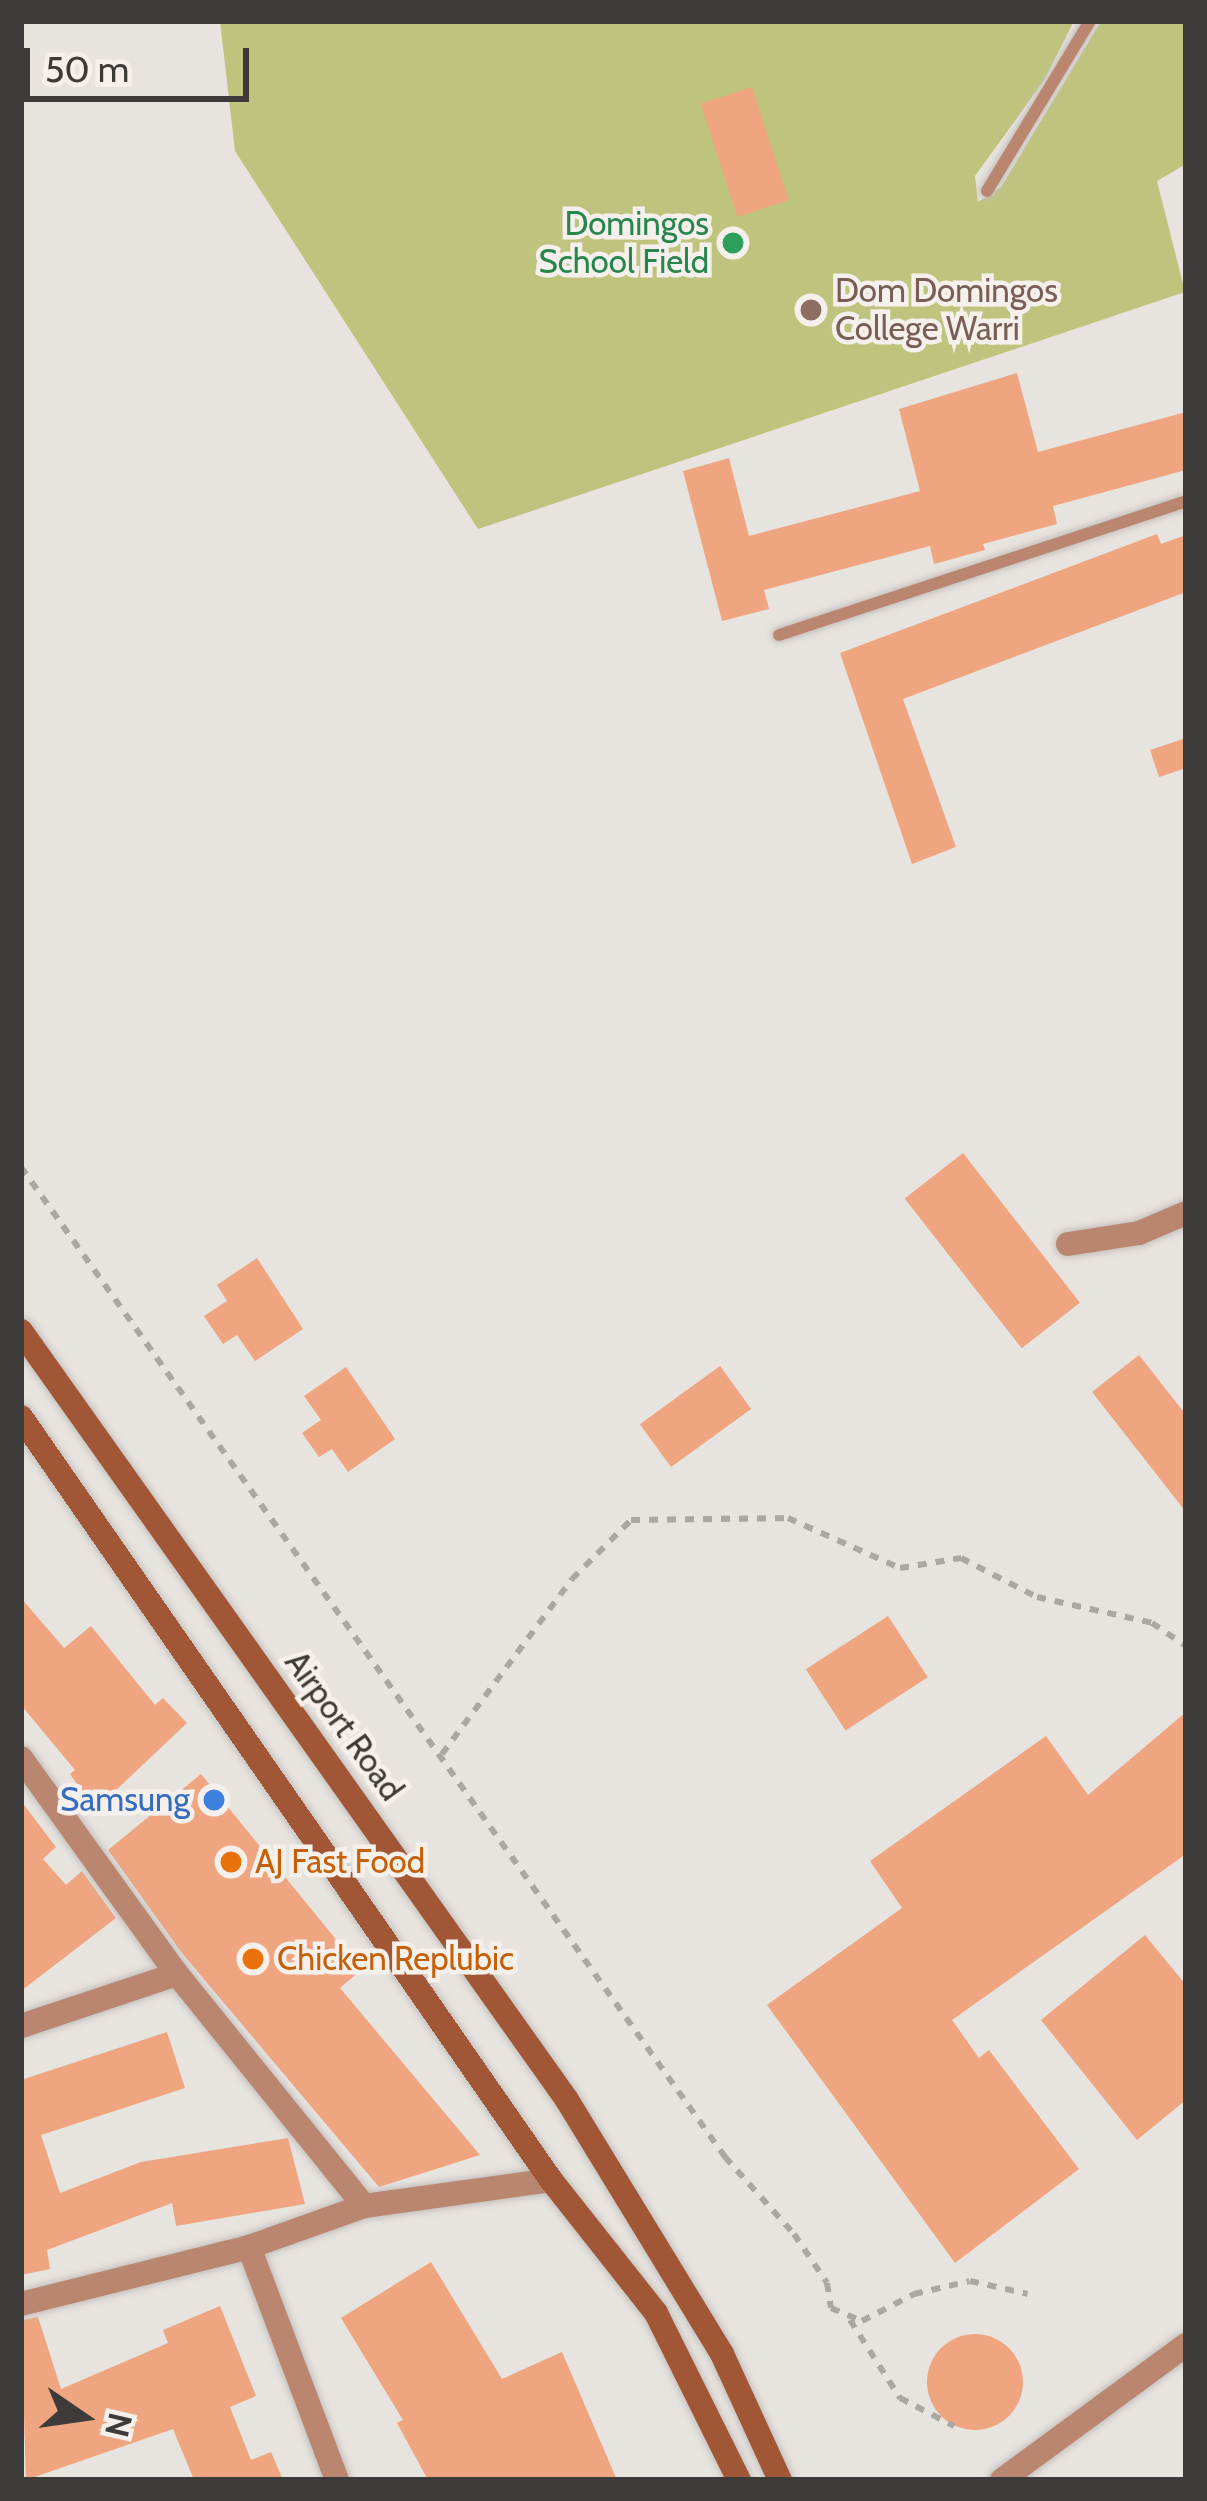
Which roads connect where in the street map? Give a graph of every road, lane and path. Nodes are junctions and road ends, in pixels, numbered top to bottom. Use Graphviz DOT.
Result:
graph roads {
  1 [pos="1090,21"];
  2 [pos="987,191"];
  3 [pos="1186,501"];
  4 [pos="779,635"];
  5 [pos="21,1167"];
  6 [pos="1186,1213"];
  7 [pos="1068,1244"];
  8 [pos="21,1331"];
  9 [pos="21,1418"];
  10 [pos="1186,1646"];
  11 [pos="442,1754"];
  12 [pos="21,1758"];
  13 [pos="176,1974"];
  14 [pos="21,2026"];
  15 [pos="551,2180"];
  16 [pos="364,2206"];
  17 [pos="248,2247"];
  18 [pos="1028,2294"];
  19 [pos="21,2304"];
  20 [pos="850,2320"];
  21 [pos="1186,2345"];
  22 [pos="954,2426"];
  23 [pos="337,2480"];
  24 [pos="739,2480"];
  25 [pos="780,2480"];
  26 [pos="1002,2480"];
  1 -- 2 [label="lane"];
  3 -- 4 [label="lane"];
  5 -- 11 [label="path"];
  6 -- 7 [label="street"];
  8 -- 25 [label="main road, Airport Road"];
  9 -- 15 [label="main road"];
  10 -- 11 [label="path"];
  11 -- 20 [label="path"];
  12 -- 13 [label="street"];
  13 -- 14 [label="street"];
  13 -- 16 [label="street"];
  15 -- 16 [label="street"];
  15 -- 24 [label="main road"];
  16 -- 17 [label="street"];
  17 -- 19 [label="street"];
  17 -- 23 [label="street"];
  18 -- 20 [label="path"];
  20 -- 22 [label="path"];
  21 -- 26 [label="street"];
}
